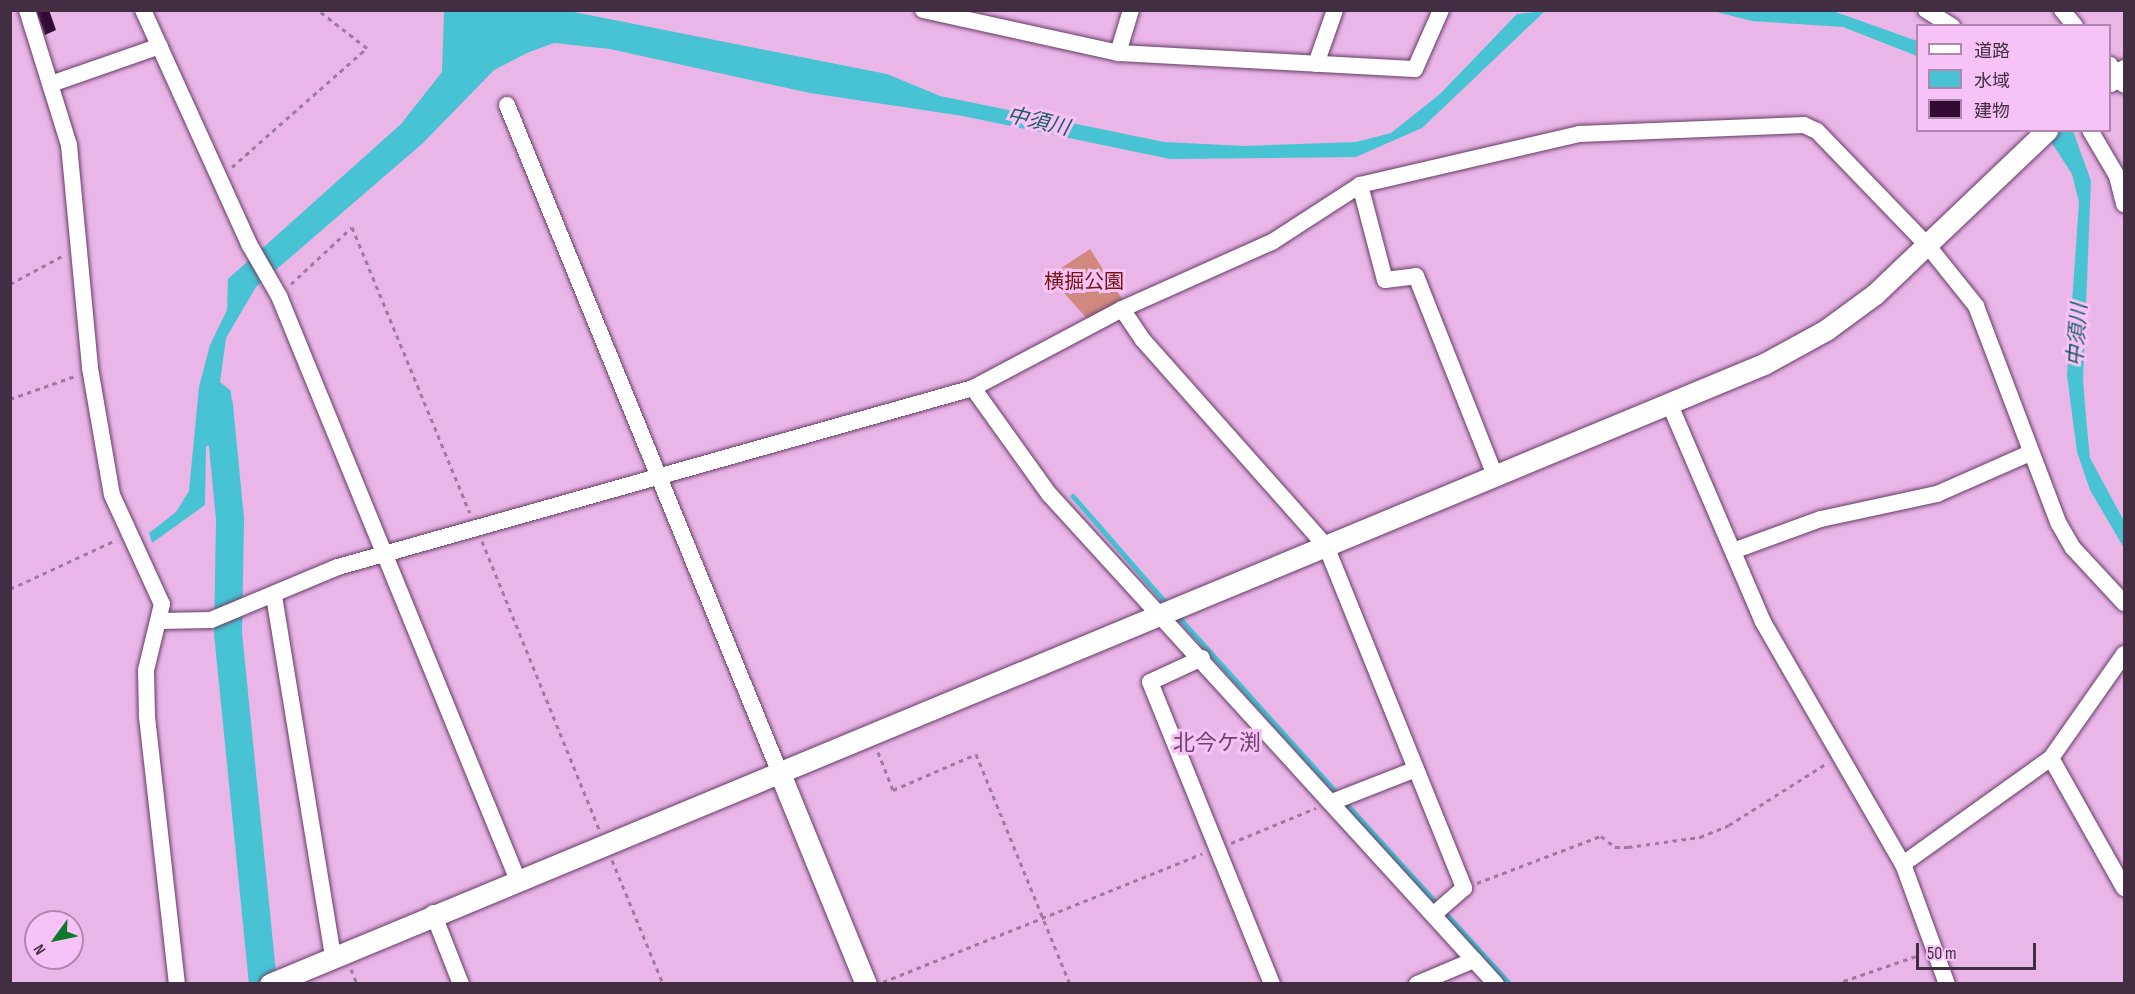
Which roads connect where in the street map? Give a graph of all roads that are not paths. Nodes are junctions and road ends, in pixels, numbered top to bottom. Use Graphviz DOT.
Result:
graph roads {
  1 [pos="27,10"];
  2 [pos="143,10"];
  3 [pos="1131,10"];
  4 [pos="1335,10"];
  5 [pos="1441,10"];
  6 [pos="1926,10"];
  7 [pos="2062,10"];
  8 [pos="928,11"];
  9 [pos="1949,24"];
  10 [pos="2073,24"];
  11 [pos="160,46"];
  12 [pos="1118,53"];
  13 [pos="1316,64"];
  14 [pos="51,84"];
  15 [pos="507,105"];
  16 [pos="2046,132"];
  17 [pos="2091,132"];
  18 [pos="1360,185"];
  19 [pos="2124,204"];
  20 [pos="1928,246"];
  21 [pos="1122,309"];
  22 [pos="973,388"];
  23 [pos="1670,405"];
  24 [pos="2030,453"];
  25 [pos="1495,476"];
  26 [pos="659,478"];
  27 [pos="1326,546"];
  28 [pos="1733,551"];
  29 [pos="385,553"];
  30 [pos="274,596"];
  31 [pos="2124,603"];
  32 [pos="1160,614"];
  33 [pos="160,621"];
  34 [pos="2124,654"];
  35 [pos="1202,658"];
  36 [pos="2051,758"];
  37 [pos="1416,769"];
  38 [pos="779,771"];
  39 [pos="1332,802"];
  40 [pos="1903,864"];
  41 [pos="518,878"];
  42 [pos="2124,888"];
  43 [pos="433,913"];
  44 [pos="1434,914"];
  45 [pos="333,956"];
  46 [pos="1474,960"];
  47 [pos="272,983"];
  48 [pos="177,984"];
  49 [pos="461,984"];
  50 [pos="866,984"];
  51 [pos="1272,984"];
  52 [pos="1417,984"];
  53 [pos="1496,984"];
  54 [pos="1947,984"];
  1 -- 14 [label="street"];
  2 -- 11 [label="street"];
  3 -- 12 [label="street"];
  4 -- 13 [label="street"];
  5 -- 13 [label="street"];
  6 -- 9 [label="street"];
  7 -- 10 [label="street"];
  8 -- 12 [label="street"];
  11 -- 14 [label="street"];
  11 -- 29 [label="street"];
  12 -- 13 [label="street"];
  14 -- 33 [label="street"];
  15 -- 26 [label="street"];
  16 -- 20 [label="street"];
  17 -- 19 [label="street"];
  18 -- 20 [label="street"];
  18 -- 21 [label="street"];
  18 -- 25 [label="street"];
  20 -- 23 [label="street"];
  20 -- 24 [label="street"];
  21 -- 22 [label="street"];
  21 -- 27 [label="street"];
  22 -- 26 [label="street"];
  22 -- 32 [label="street"];
  23 -- 25 [label="street"];
  23 -- 28 [label="street"];
  24 -- 28 [label="street"];
  24 -- 31 [label="street"];
  25 -- 27 [label="street"];
  26 -- 29 [label="street"];
  26 -- 38 [label="street"];
  27 -- 32 [label="street"];
  27 -- 37 [label="street"];
  28 -- 40 [label="street"];
  29 -- 30 [label="street"];
  29 -- 41 [label="street"];
  30 -- 33 [label="street"];
  30 -- 45 [label="street"];
  32 -- 35 [label="street"];
  32 -- 38 [label="street"];
  33 -- 48 [label="street"];
  34 -- 36 [label="street"];
  35 -- 39 [label="street"];
  35 -- 51 [label="street"];
  36 -- 40 [label="street"];
  36 -- 42 [label="street"];
  37 -- 39 [label="street"];
  37 -- 44 [label="street"];
  38 -- 41 [label="street"];
  38 -- 50 [label="street"];
  39 -- 44 [label="street"];
  40 -- 54 [label="street"];
  41 -- 43 [label="street"];
  43 -- 45 [label="street"];
  43 -- 49 [label="street"];
  44 -- 46 [label="street"];
  45 -- 47 [label="street"];
  46 -- 52 [label="street"];
  46 -- 53 [label="street"];
}
